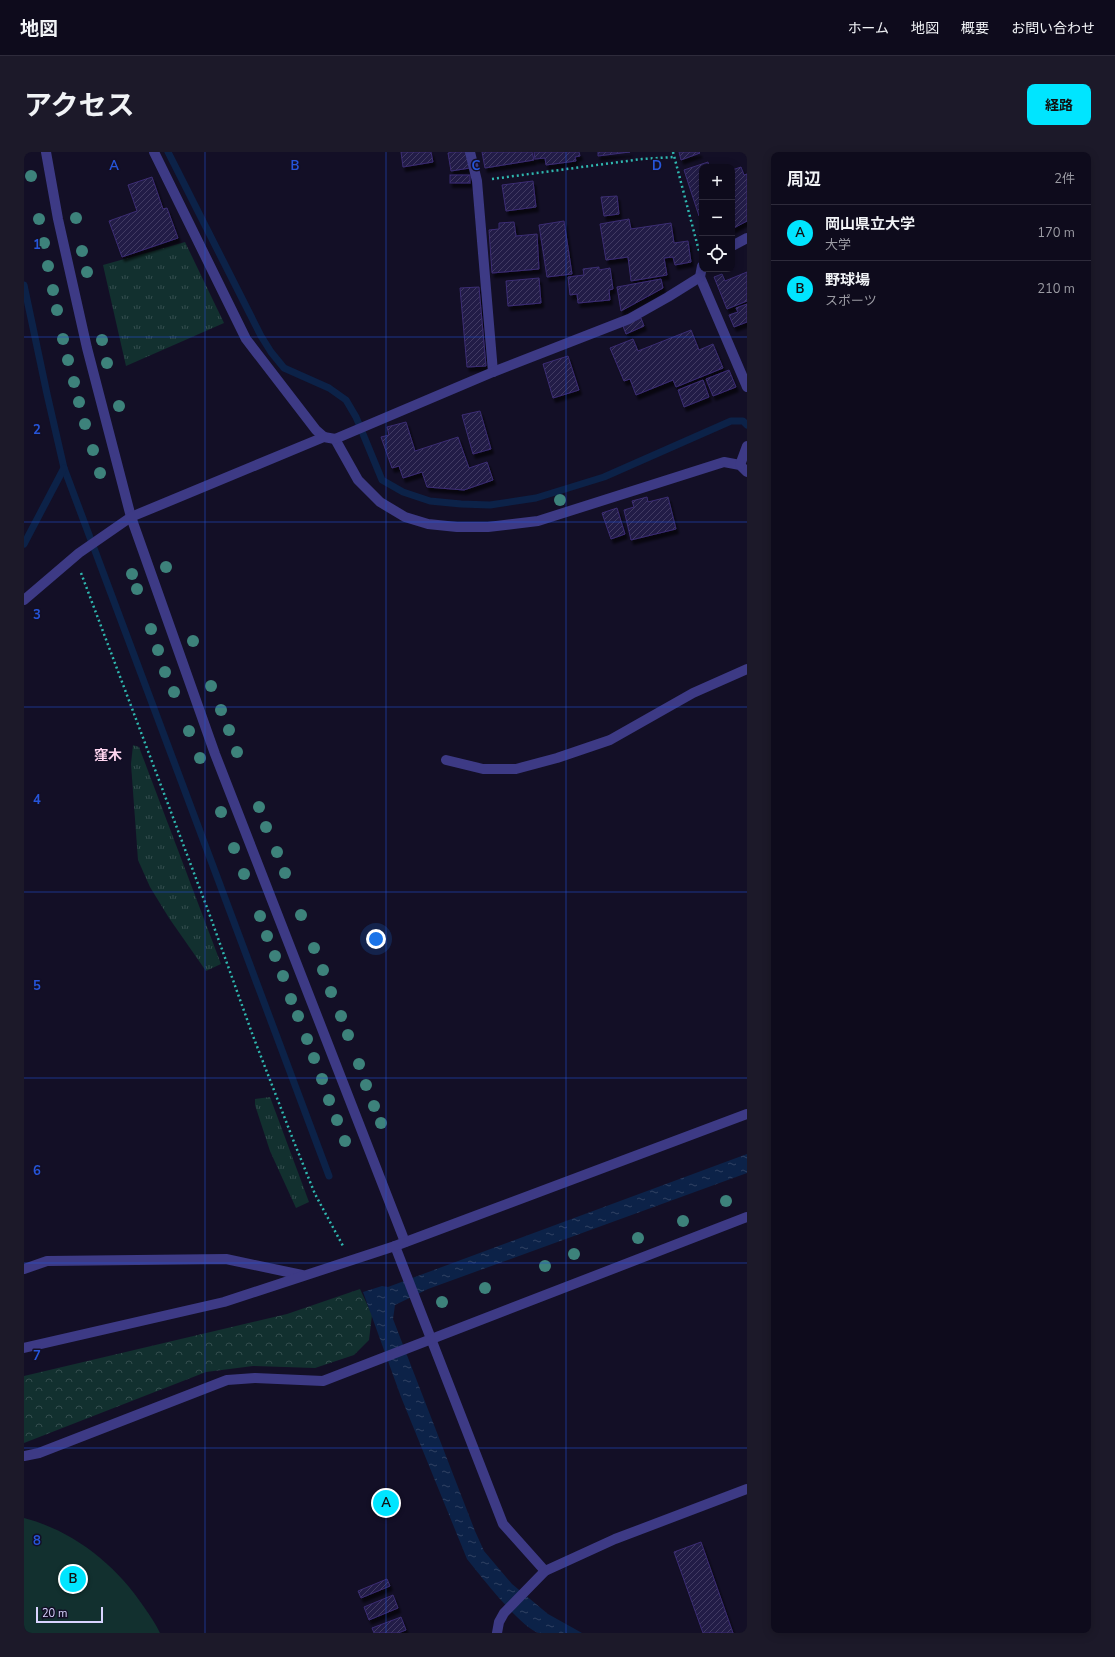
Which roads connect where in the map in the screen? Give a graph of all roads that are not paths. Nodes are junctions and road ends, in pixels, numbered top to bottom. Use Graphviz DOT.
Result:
graph roads {
  1 [pos="46,152"];
  2 [pos="154,152"];
  3 [pos="470,152"];
  4 [pos="747,238"];
  5 [pos="735,244"];
  6 [pos="701,272"];
  7 [pos="700,277"];
  8 [pos="493,372"];
  9 [pos="747,387"];
  10 [pos="324,437"];
  11 [pos="335,439"];
  12 [pos="747,446"];
  13 [pos="743,468"];
  14 [pos="131,517"];
  15 [pos="24,600"];
  16 [pos="747,669"];
  17 [pos="446,760"];
  18 [pos="747,1114"];
  19 [pos="747,1218"];
  20 [pos="405,1242"];
  21 [pos="395,1246"];
  22 [pos="24,1269"];
  23 [pos="304,1275"];
  24 [pos="432,1339"];
  25 [pos="24,1348"];
  26 [pos="24,1456"];
  27 [pos="747,1489"];
  28 [pos="545,1571"];
  29 [pos="497,1633"];
  1 -- 14 [label="street"];
  2 -- 10 [label="street"];
  3 -- 8 [label="street"];
  4 -- 5 [label="street"];
  6 -- 7 [label="street"];
  7 -- 8 [label="street"];
  7 -- 9 [label="street"];
  8 -- 11 [label="street"];
  10 -- 11 [label="street"];
  10 -- 14 [label="street"];
  11 -- 13 [label="street"];
  12 -- 13 [label="street"];
  14 -- 15 [label="street"];
  14 -- 20 [label="street"];
  16 -- 17 [label="street"];
  18 -- 20 [label="street"];
  19 -- 24 [label="street"];
  20 -- 21 [label="street"];
  21 -- 23 [label="street"];
  21 -- 24 [label="street"];
  22 -- 23 [label="street"];
  23 -- 25 [label="street"];
  24 -- 26 [label="street"];
  24 -- 28 [label="street"];
  27 -- 28 [label="street"];
  28 -- 29 [label="street"];
}
